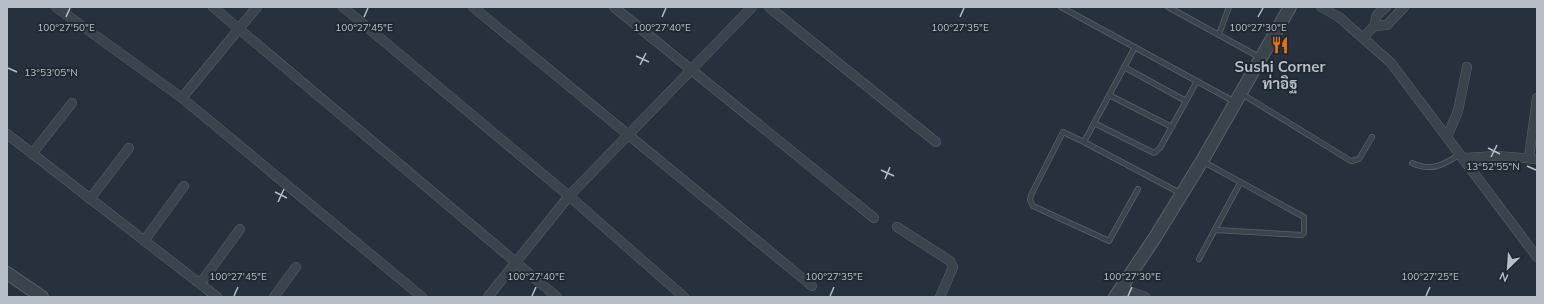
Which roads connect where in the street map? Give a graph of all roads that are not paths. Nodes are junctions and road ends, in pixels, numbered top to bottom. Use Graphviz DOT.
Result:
graph roads {
  1 [pos="56,7"];
  2 [pos="213,7"];
  3 [pos="257,7"];
  4 [pos="343,7"];
  5 [pos="474,7"];
  6 [pos="614,7"];
  7 [pos="752,7"];
  8 [pos="769,7"];
  9 [pos="1061,7"];
  10 [pos="1168,7"];
  11 [pos="1229,7"];
  12 [pos="1290,7"];
  13 [pos="1321,7"];
  14 [pos="1386,7"];
  15 [pos="1404,7"];
  16 [pos="1374,26"];
  17 [pos="239,29"];
  18 [pos="1219,34"];
  19 [pos="1364,37"];
  20 [pos="1135,47"];
  21 [pos="1261,58"];
  22 [pos="1124,67"];
  23 [pos="1467,67"];
  24 [pos="690,70"];
  25 [pos="1197,81"];
  26 [pos="1109,95"];
  27 [pos="1238,97"];
  28 [pos="182,98"];
  29 [pos="1537,98"];
  30 [pos="1186,101"];
  31 [pos="72,102"];
  32 [pos="1094,122"];
  33 [pos="1172,127"];
  34 [pos="7,134"];
  35 [pos="627,135"];
  36 [pos="1372,137"];
  37 [pos="1447,137"];
  38 [pos="936,142"];
  39 [pos="1084,142"];
  40 [pos="129,148"];
  41 [pos="32,154"];
  42 [pos="1462,156"];
  43 [pos="1533,159"];
  44 [pos="1202,161"];
  45 [pos="1412,163"];
  46 [pos="1240,183"];
  47 [pos="184,186"];
  48 [pos="1138,189"];
  49 [pos="1182,194"];
  50 [pos="569,196"];
  51 [pos="90,199"];
  52 [pos="874,218"];
  53 [pos="897,227"];
  54 [pos="240,229"];
  55 [pos="1216,230"];
  56 [pos="144,241"];
  57 [pos="1537,257"];
  58 [pos="1199,259"];
  59 [pos="518,262"];
  60 [pos="296,267"];
  61 [pos="7,274"];
  62 [pos="200,284"];
  63 [pos="812,286"];
  64 [pos="1119,293"];
  65 [pos="42,297"];
  66 [pos="217,297"];
  67 [pos="274,297"];
  68 [pos="422,297"];
  69 [pos="488,297"];
  70 [pos="558,297"];
  71 [pos="684,297"];
  72 [pos="940,297"];
  73 [pos="1145,297"];
  1 -- 28 [label="street"];
  2 -- 17 [label="street"];
  3 -- 17 [label="street"];
  4 -- 50 [label="street"];
  5 -- 35 [label="street"];
  6 -- 24 [label="street"];
  7 -- 24 [label="street"];
  8 -- 38 [label="street"];
  9 -- 20 [label="lane"];
  10 -- 18 [label="lane"];
  11 -- 18 [label="lane"];
  12 -- 21 [label="street"];
  13 -- 19 [label="street"];
  14 -- 16 [label="street"];
  15 -- 16 [label="street"];
  16 -- 19 [label="street"];
  17 -- 28 [label="street"];
  17 -- 59 [label="street"];
  18 -- 21 [label="lane"];
  19 -- 37 [label="street"];
  20 -- 22 [label="lane"];
  20 -- 25 [label="lane"];
  21 -- 27 [label="street"];
  22 -- 26 [label="lane"];
  22 -- 30 [label="lane"];
  23 -- 37 [label="street"];
  24 -- 35 [label="street"];
  24 -- 52 [label="street"];
  25 -- 27 [label="lane"];
  25 -- 30 [label="lane"];
  26 -- 32 [label="lane"];
  26 -- 33 [label="lane"];
  27 -- 36 [label="lane"];
  27 -- 44 [label="street"];
  28 -- 68 [label="street"];
  29 -- 43 [label="street"];
  30 -- 33 [label="lane"];
  31 -- 41 [label="street"];
  32 -- 33 [label="lane"];
  32 -- 39 [label="lane"];
  34 -- 41 [label="street"];
  35 -- 50 [label="street"];
  35 -- 63 [label="street"];
  37 -- 42 [label="street"];
  39 -- 48 [label="lane"];
  39 -- 49 [label="lane"];
  40 -- 51 [label="street"];
  41 -- 51 [label="street"];
  42 -- 43 [label="street"];
  42 -- 45 [label="lane"];
  42 -- 57 [label="street"];
  44 -- 46 [label="lane"];
  44 -- 49 [label="street"];
  46 -- 55 [label="lane"];
  46 -- 55 [label="lane"];
  47 -- 56 [label="street"];
  49 -- 64 [label="street"];
  50 -- 59 [label="street"];
  50 -- 71 [label="street"];
  51 -- 56 [label="street"];
  53 -- 72 [label="street"];
  54 -- 62 [label="street"];
  55 -- 58 [label="lane"];
  56 -- 62 [label="street"];
  59 -- 69 [label="street"];
  59 -- 70 [label="street"];
  60 -- 67 [label="street"];
  61 -- 65 [label="street"];
  62 -- 66 [label="street"];
  64 -- 73 [label="street"];
}
